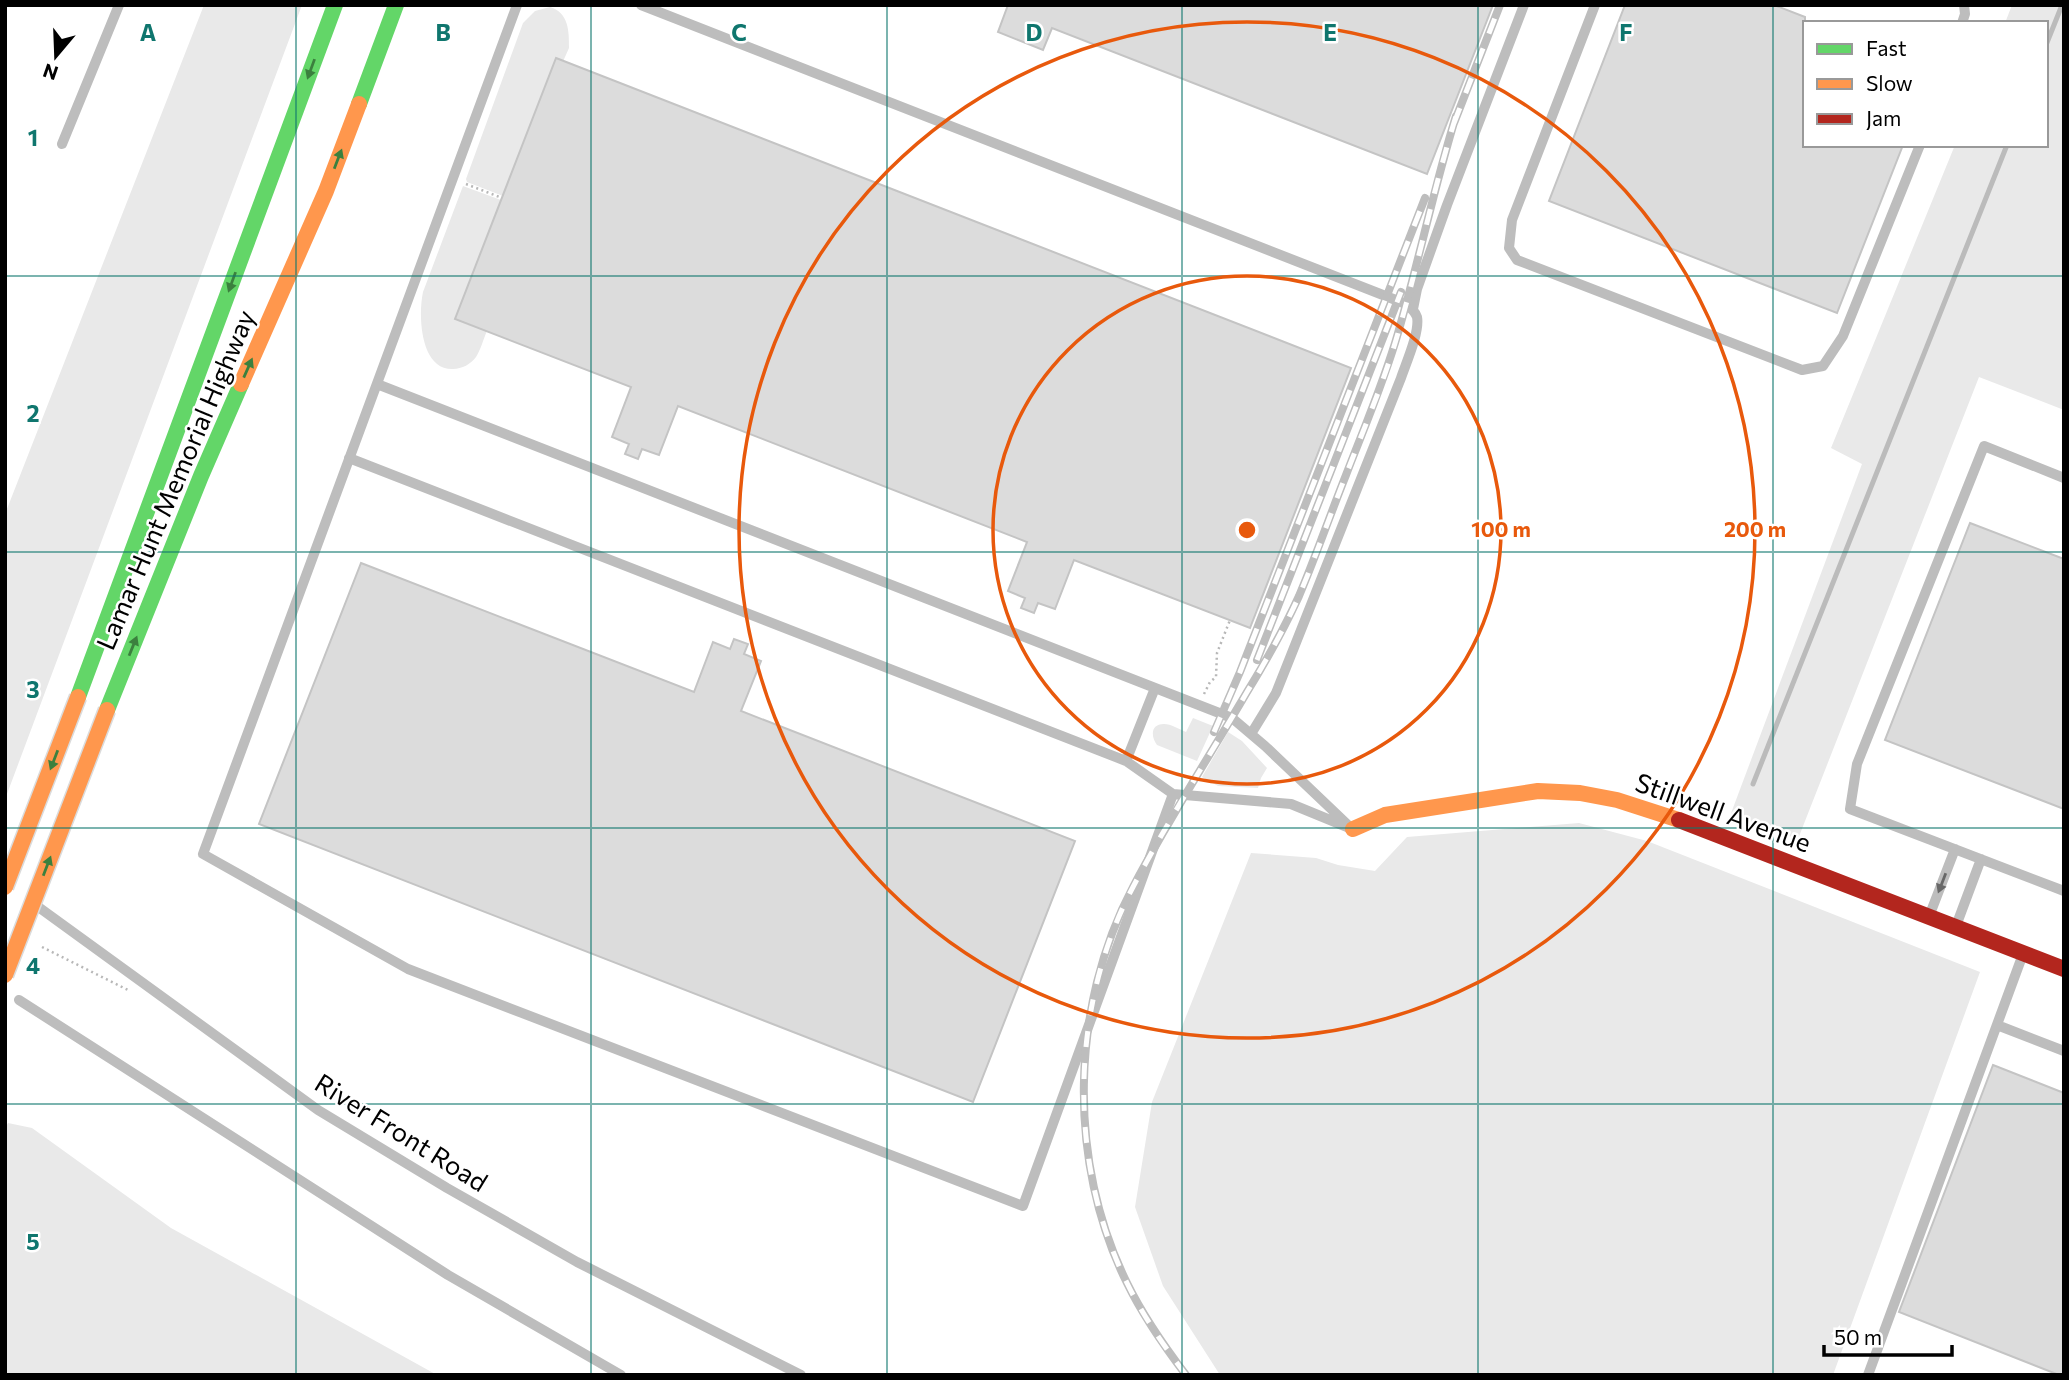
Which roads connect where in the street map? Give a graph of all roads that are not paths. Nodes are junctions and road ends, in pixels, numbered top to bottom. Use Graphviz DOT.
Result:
graph roads {
  1 [pos="119,5"];
  2 [pos="335,5"];
  3 [pos="396,5"];
  4 [pos="517,5"];
  5 [pos="641,5"];
  6 [pos="1524,5"];
  7 [pos="1595,5"];
  8 [pos="62,144"];
  9 [pos="1919,147"];
  10 [pos="1413,309"];
  11 [pos="377,384"];
  12 [pos="349,458"];
  13 [pos="2064,478"];
  14 [pos="1155,688"];
  15 [pos="1251,734"];
  16 [pos="1126,761"];
  17 [pos="1173,794"];
  18 [pos="1353,829"];
  19 [pos="1955,849"];
  20 [pos="1981,859"];
  21 [pos="9,887"];
  22 [pos="2064,891"];
  23 [pos="28,899"];
  24 [pos="1928,916"];
  25 [pos="1955,927"];
  26 [pos="2024,953"];
  27 [pos="2064,969"];
  28 [pos="5,975"];
  29 [pos="19,1000"];
  30 [pos="1997,1025"];
  31 [pos="2064,1051"];
  32 [pos="621,1375"];
  33 [pos="801,1375"];
  34 [pos="1867,1375"];
  1 -- 8 [label="lane"];
  2 -- 21 [label="main road, Lamar Hunt Memorial Highway, one-way, bridge"];
  28 -- 3 [label="main road, Lamar Hunt Memorial Highway, one-way, bridge"];
  4 -- 11 [label="lane"];
  5 -- 10 [label="lane"];
  6 -- 10 [label="lane"];
  7 -- 9 [label="lane"];
  10 -- 15 [label="lane"];
  11 -- 12 [label="lane"];
  11 -- 14 [label="lane"];
  12 -- 16 [label="lane"];
  12 -- 17 [label="lane"];
  13 -- 19 [label="lane"];
  14 -- 15 [label="lane"];
  14 -- 16 [label="lane"];
  15 -- 18 [label="lane"];
  16 -- 17 [label="lane"];
  17 -- 18 [label="lane"];
  18 -- 24 [label="main road, Stillwell Avenue"];
  19 -- 20 [label="lane"];
  19 -- 24 [label="lane, one-way"];
  20 -- 22 [label="lane"];
  20 -- 25 [label="lane"];
  23 -- 33 [label="lane, River Front Road"];
  24 -- 25 [label="main road, Stillwell Avenue"];
  25 -- 26 [label="main road, Stillwell Avenue"];
  26 -- 27 [label="main road, Stillwell Avenue"];
  26 -- 30 [label="lane"];
  29 -- 32 [label="lane"];
  30 -- 31 [label="lane"];
  30 -- 34 [label="lane"];
}
